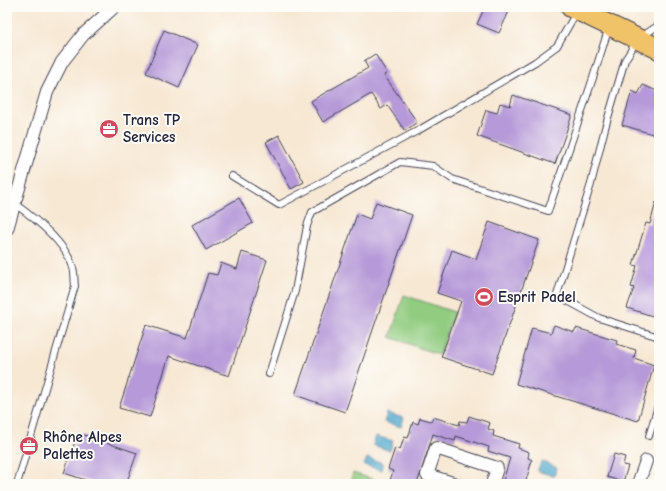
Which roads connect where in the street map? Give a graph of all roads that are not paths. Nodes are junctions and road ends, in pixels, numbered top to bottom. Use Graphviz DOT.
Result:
graph roads {
  1 [pos="114,7"];
  2 [pos="575,9"];
  3 [pos="609,25"];
  4 [pos="659,25"];
  5 [pos="638,39"];
  6 [pos="659,50"];
  7 [pos="232,176"];
  8 [pos="14,204"];
  9 [pos="7,229"];
  10 [pos="659,338"];
  11 [pos="269,374"];
  12 [pos="659,403"];
  13 [pos="649,436"];
  14 [pos="646,461"];
  15 [pos="17,484"];
  16 [pos="456,484"];
  17 [pos="492,484"];
  18 [pos="638,484"];
  1 -- 8 [label="street"];
  2 -- 3 [label="main road"];
  2 -- 7 [label="lane"];
  3 -- 5 [label="main road"];
  3 -- 11 [label="lane"];
  4 -- 5 [label="lane"];
  5 -- 6 [label="main road"];
  5 -- 10 [label="lane"];
  8 -- 9 [label="street"];
  8 -- 15 [label="lane"];
  12 -- 13 [label="lane"];
  14 -- 18 [label="street"];
  16 -- 17 [label="street"];
}
